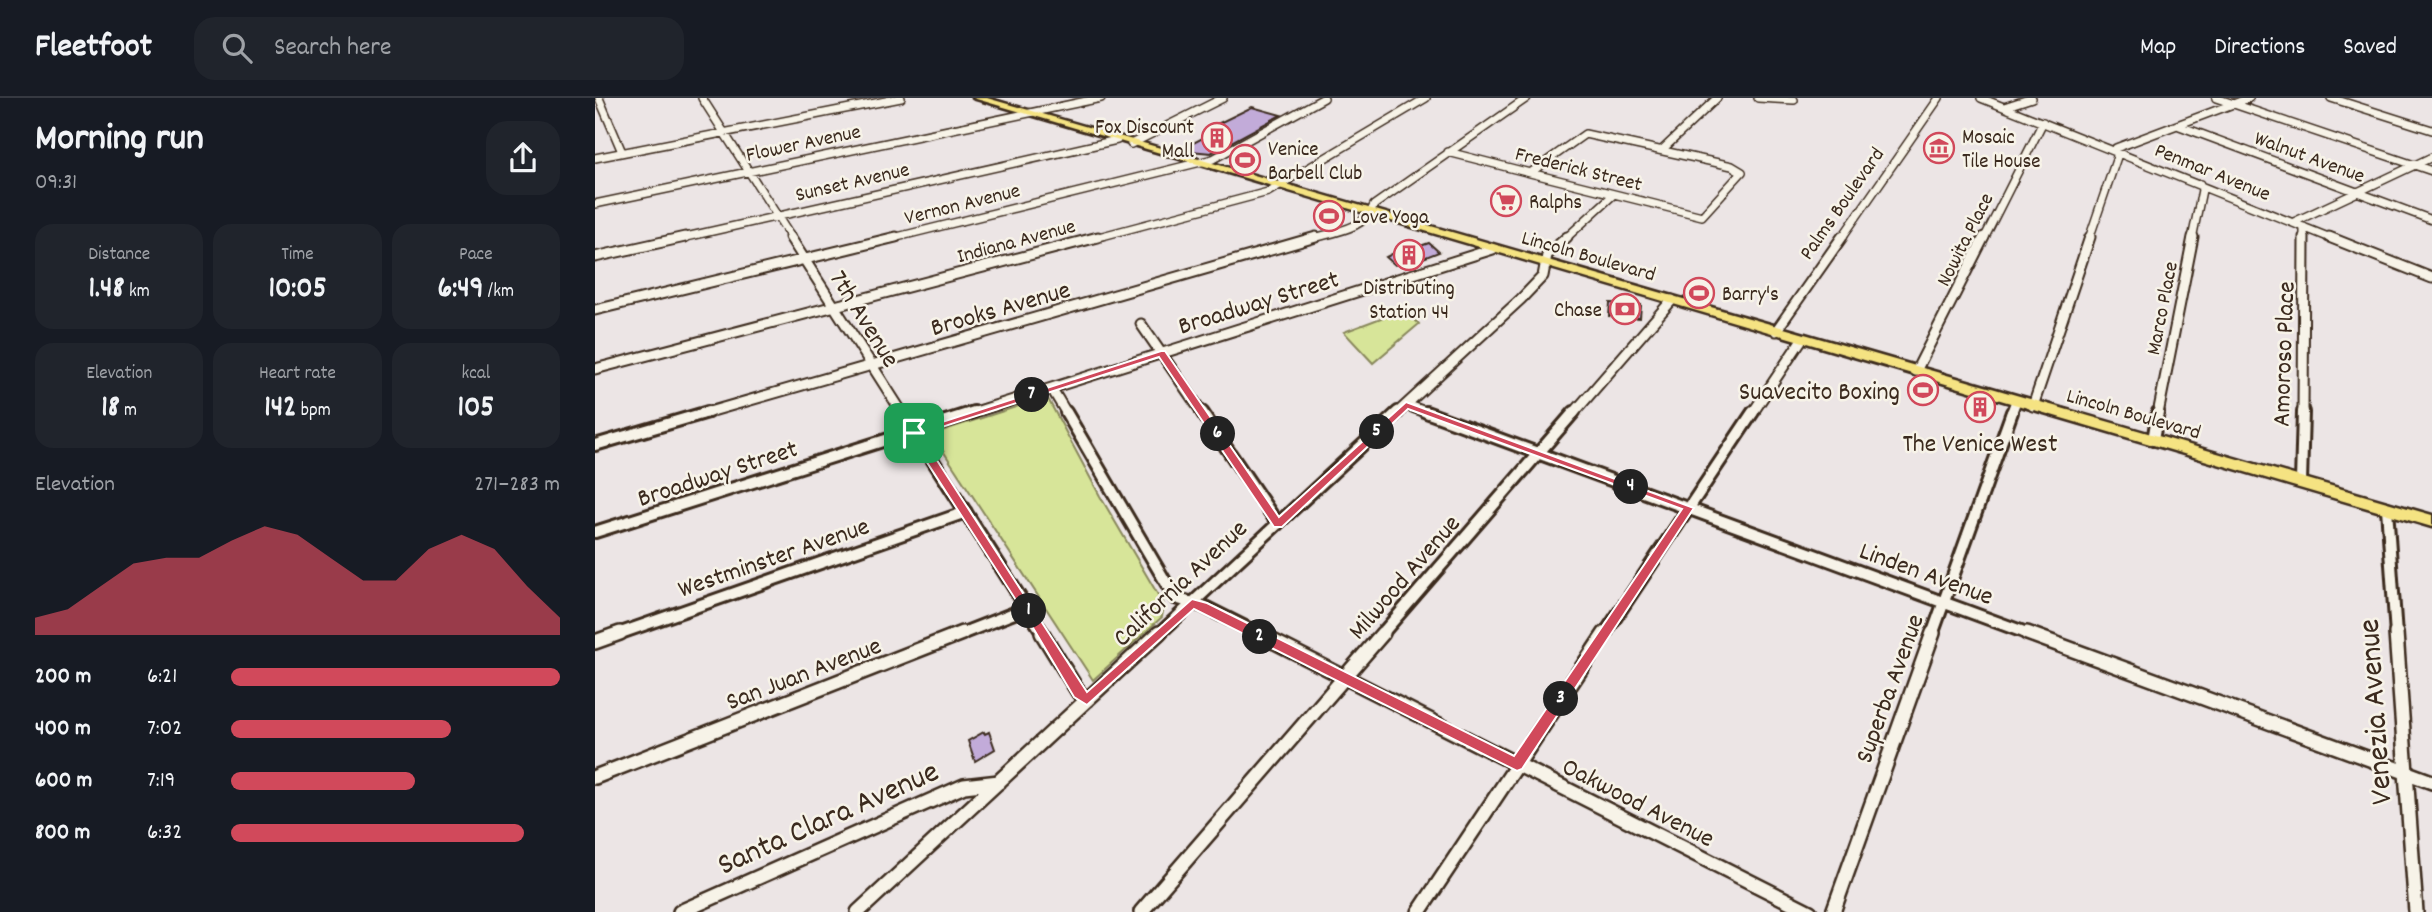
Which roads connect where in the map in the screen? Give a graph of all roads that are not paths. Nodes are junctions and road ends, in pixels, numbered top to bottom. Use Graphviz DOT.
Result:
graph roads {
  1 [pos="599,98"];
  2 [pos="702,98"];
  3 [pos="901,98"];
  4 [pos="977,98"];
  5 [pos="1101,98"];
  6 [pos="1223,98"];
  7 [pos="1324,98"];
  8 [pos="1426,98"];
  9 [pos="1527,98"];
  10 [pos="1717,98"];
  11 [pos="1758,98"];
  12 [pos="1939,98"];
  13 [pos="1981,98"];
  14 [pos="2032,98"];
  15 [pos="2216,98"];
  16 [pos="2249,98"];
  17 [pos="2331,98"];
  18 [pos="1794,100"];
  19 [pos="2233,104"];
  20 [pos="2004,107"];
  21 [pos="1028,113"];
  22 [pos="2043,122"];
  23 [pos="2177,125"];
  24 [pos="2432,130"];
  25 [pos="723,133"];
  26 [pos="1117,140"];
  27 [pos="1131,144"];
  28 [pos="1662,150"];
  29 [pos="2116,151"];
  30 [pos="622,152"];
  31 [pos="1448,152"];
  32 [pos="2432,157"];
  33 [pos="595,158"];
  34 [pos="1199,163"];
  35 [pos="2414,165"];
  36 [pos="748,171"];
  37 [pos="2432,172"];
  38 [pos="1530,173"];
  39 [pos="2200,184"];
  40 [pos="1281,186"];
  41 [pos="2354,191"];
  42 [pos="1613,195"];
  43 [pos="595,204"];
  44 [pos="1371,213"];
  45 [pos="778,216"];
  46 [pos="2432,220"];
  47 [pos="2294,222"];
  48 [pos="2304,227"];
  49 [pos="1493,249"];
  50 [pos="595,257"];
  51 [pos="805,259"];
  52 [pos="1546,264"];
  53 [pos="2432,278"];
  54 [pos="1672,300"];
  55 [pos="834,306"];
  56 [pos="595,310"];
  57 [pos="1141,324"];
  58 [pos="1776,331"];
  59 [pos="1802,339"];
  60 [pos="1161,354"];
  61 [pos="871,366"];
  62 [pos="595,369"];
  63 [pos="1916,371"];
  64 [pos="1052,389"];
  65 [pos="2016,401"];
  66 [pos="1406,405"];
  67 [pos="2033,405"];
  68 [pos="914,433"];
  69 [pos="2153,440"];
  70 [pos="595,445"];
  71 [pos="1539,453"];
  72 [pos="2301,482"];
  73 [pos="1689,508"];
  74 [pos="2387,508"];
  75 [pos="966,512"];
  76 [pos="2432,521"];
  77 [pos="1278,524"];
  78 [pos="595,532"];
  79 [pos="1943,602"];
  80 [pos="1192,603"];
  81 [pos="1027,608"];
  82 [pos="595,642"];
  83 [pos="1345,678"];
  84 [pos="1087,700"];
  85 [pos="1517,765"];
  86 [pos="2405,772"];
  87 [pos="595,777"];
  88 [pos="999,782"];
  89 [pos="2432,782"];
  90 [pos="680,912"];
  91 [pos="858,912"];
  92 [pos="1141,912"];
  93 [pos="1419,912"];
  94 [pos="1810,912"];
  95 [pos="1833,912"];
  96 [pos="2416,912"];
  1 -- 30 [label="street"];
  2 -- 25 [label="street, 7th Avenue"];
  3 -- 25 [label="street"];
  4 -- 21 [label="highway, Lincoln Boulevard"];
  5 -- 21 [label="street, Flower Avenue"];
  6 -- 27 [label="street"];
  7 -- 34 [label="street, Vernon Avenue"];
  8 -- 40 [label="street, Indiana Avenue"];
  9 -- 31 [label="street, Brooks Avenue"];
  10 -- 28 [label="street"];
  11 -- 18 [label="street"];
  12 -- 58 [label="street, Palms Boulevard"];
  13 -- 20 [label="street, Penmar Avenue"];
  14 -- 20 [label="street"];
  15 -- 19 [label="street"];
  16 -- 19 [label="street"];
  17 -- 24 [label="street"];
  19 -- 23 [label="street"];
  19 -- 35 [label="street"];
  20 -- 22 [label="street, Penmar Avenue"];
  21 -- 26 [label="highway, Lincoln Boulevard"];
  21 -- 36 [label="street, Flower Avenue"];
  22 -- 29 [label="street, Penmar Avenue"];
  22 -- 63 [label="street, Nowita Place"];
  23 -- 29 [label="street"];
  23 -- 41 [label="street, Walnut Avenue"];
  25 -- 30 [label="street"];
  25 -- 36 [label="street, 7th Avenue"];
  26 -- 27 [label="highway, Lincoln Boulevard"];
  26 -- 45 [label="street, Sunset Avenue"];
  27 -- 34 [label="highway, Lincoln Boulevard"];
  28 -- 38 [label="street"];
  28 -- 42 [label="street, Frederick Street"];
  29 -- 39 [label="street, Penmar Avenue"];
  29 -- 67 [label="street"];
  30 -- 33 [label="street"];
  31 -- 38 [label="street, Frederick Street"];
  31 -- 44 [label="street, Brooks Avenue"];
  32 -- 35 [label="street"];
  34 -- 40 [label="highway, Lincoln Boulevard"];
  34 -- 51 [label="street, Vernon Avenue"];
  35 -- 37 [label="street"];
  35 -- 41 [label="street"];
  36 -- 43 [label="street, Flower Avenue"];
  36 -- 45 [label="street, 7th Avenue"];
  38 -- 42 [label="street, Frederick Street"];
  39 -- 47 [label="street, Penmar Avenue"];
  39 -- 69 [label="street, Marco Place"];
  40 -- 44 [label="highway, Lincoln Boulevard"];
  40 -- 55 [label="street, Indiana Avenue"];
  41 -- 46 [label="street, Walnut Avenue"];
  41 -- 47 [label="street"];
  42 -- 52 [label="street, California Avenue"];
  44 -- 49 [label="highway, Lincoln Boulevard"];
  44 -- 61 [label="street, Brooks Avenue"];
  45 -- 50 [label="street, Sunset Avenue"];
  45 -- 51 [label="street, 7th Avenue"];
  47 -- 48 [label="street, Penmar Avenue"];
  48 -- 53 [label="street, Penmar Avenue"];
  48 -- 72 [label="street, Amoroso Place"];
  49 -- 52 [label="highway, Lincoln Boulevard"];
  49 -- 60 [label="street, Broadway Street"];
  51 -- 55 [label="street, 7th Avenue"];
  51 -- 56 [label="street, Vernon Avenue"];
  52 -- 54 [label="highway, Lincoln Boulevard"];
  52 -- 66 [label="street, California Avenue"];
  54 -- 58 [label="highway, Lincoln Boulevard"];
  54 -- 71 [label="street, Milwood Avenue"];
  55 -- 61 [label="street, 7th Avenue"];
  55 -- 62 [label="street, Indiana Avenue"];
  57 -- 60 [label="street"];
  58 -- 59 [label="highway, Lincoln Boulevard"];
  59 -- 63 [label="highway, Lincoln Boulevard"];
  59 -- 73 [label="street"];
  60 -- 64 [label="street, Broadway Street"];
  60 -- 77 [label="street"];
  61 -- 68 [label="street, 7th Avenue"];
  61 -- 70 [label="street, Brooks Avenue"];
  63 -- 65 [label="highway, Lincoln Boulevard"];
  64 -- 68 [label="street, Broadway Street"];
  64 -- 80 [label="street, Oakwood Avenue"];
  65 -- 67 [label="highway, Lincoln Boulevard"];
  65 -- 79 [label="street, Superba Avenue"];
  66 -- 71 [label="street, Linden Avenue"];
  66 -- 77 [label="street, California Avenue"];
  67 -- 69 [label="highway, Lincoln Boulevard"];
  68 -- 75 [label="street, 7th Avenue"];
  68 -- 78 [label="street, Broadway Street"];
  69 -- 72 [label="highway, Lincoln Boulevard"];
  71 -- 73 [label="street, Linden Avenue"];
  71 -- 83 [label="street, Milwood Avenue"];
  72 -- 74 [label="highway, Lincoln Boulevard"];
  73 -- 79 [label="street, Linden Avenue"];
  73 -- 85 [label="street"];
  74 -- 76 [label="highway, Lincoln Boulevard"];
  74 -- 86 [label="street, Venezia Avenue"];
  75 -- 81 [label="street, 7th Avenue"];
  75 -- 82 [label="street, Westminster Avenue"];
  77 -- 80 [label="street, California Avenue"];
  79 -- 86 [label="street, Linden Avenue"];
  79 -- 95 [label="street, Superba Avenue"];
  80 -- 83 [label="street, Oakwood Avenue"];
  80 -- 84 [label="street, California Avenue"];
  81 -- 84 [label="street, 7th Avenue"];
  81 -- 87 [label="street, San Juan Avenue"];
  83 -- 85 [label="street, Oakwood Avenue"];
  83 -- 92 [label="street, Milwood Avenue"];
  84 -- 88 [label="street, California Avenue"];
  85 -- 93 [label="street"];
  85 -- 94 [label="street, Oakwood Avenue"];
  86 -- 89 [label="street, Linden Avenue"];
  86 -- 96 [label="street, Venezia Avenue"];
  88 -- 90 [label="street, Santa Clara Avenue"];
  88 -- 91 [label="street, California Avenue"];
}
